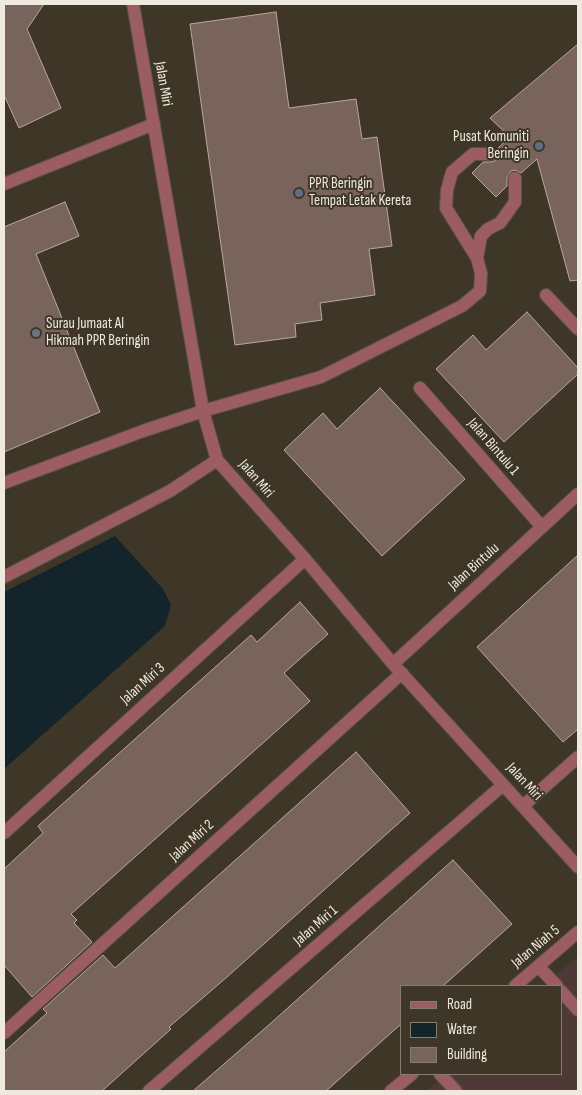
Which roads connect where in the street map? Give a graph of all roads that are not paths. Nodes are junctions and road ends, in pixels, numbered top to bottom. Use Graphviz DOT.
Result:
graph roads {
  1 [pos="133,4"];
  2 [pos="154,124"];
  3 [pos="491,154"];
  4 [pos="515,178"];
  5 [pos="4,184"];
  6 [pos="477,258"];
  7 [pos="546,295"];
  8 [pos="578,329"];
  9 [pos="420,388"];
  10 [pos="203,411"];
  11 [pos="217,460"];
  12 [pos="4,483"];
  13 [pos="578,494"];
  14 [pos="542,527"];
  15 [pos="305,559"];
  16 [pos="4,576"];
  17 [pos="397,668"];
  18 [pos="578,757"];
  19 [pos="503,784"];
  20 [pos="524,806"];
  21 [pos="4,833"];
  22 [pos="578,867"];
  23 [pos="578,932"];
  24 [pos="538,966"];
  25 [pos="516,985"];
  26 [pos="556,985"];
  27 [pos="562,992"];
  28 [pos="578,1010"];
  29 [pos="4,1033"];
  30 [pos="411,1075"];
  31 [pos="441,1075"];
  32 [pos="149,1091"];
  33 [pos="392,1091"];
  34 [pos="456,1091"];
  1 -- 2 [label="street, Jalan Miri"];
  2 -- 5 [label="street"];
  2 -- 10 [label="street, Jalan Miri"];
  3 -- 6 [label="street"];
  4 -- 6 [label="street"];
  6 -- 10 [label="street"];
  7 -- 8 [label="street"];
  9 -- 14 [label="street, Jalan Bintulu 1"];
  10 -- 11 [label="street, Jalan Miri"];
  10 -- 12 [label="street"];
  11 -- 15 [label="street, Jalan Miri"];
  11 -- 16 [label="street"];
  13 -- 14 [label="street, Jalan Bintulu"];
  14 -- 17 [label="street, Jalan Bintulu"];
  15 -- 17 [label="street, Jalan Miri"];
  15 -- 21 [label="street, Jalan Miri 3"];
  17 -- 19 [label="street, Jalan Miri"];
  17 -- 29 [label="street, Jalan Miri 2"];
  18 -- 20 [label="street"];
  19 -- 20 [label="street, Jalan Miri"];
  19 -- 32 [label="street, Jalan Miri 1"];
  20 -- 22 [label="street, Jalan Miri"];
  23 -- 24 [label="street, Jalan Niah 5"];
  24 -- 25 [label="street, Jalan Niah 5"];
  24 -- 26 [label="street"];
  27 -- 28 [label="street"];
  30 -- 33 [label="street"];
  31 -- 34 [label="street"];
}
